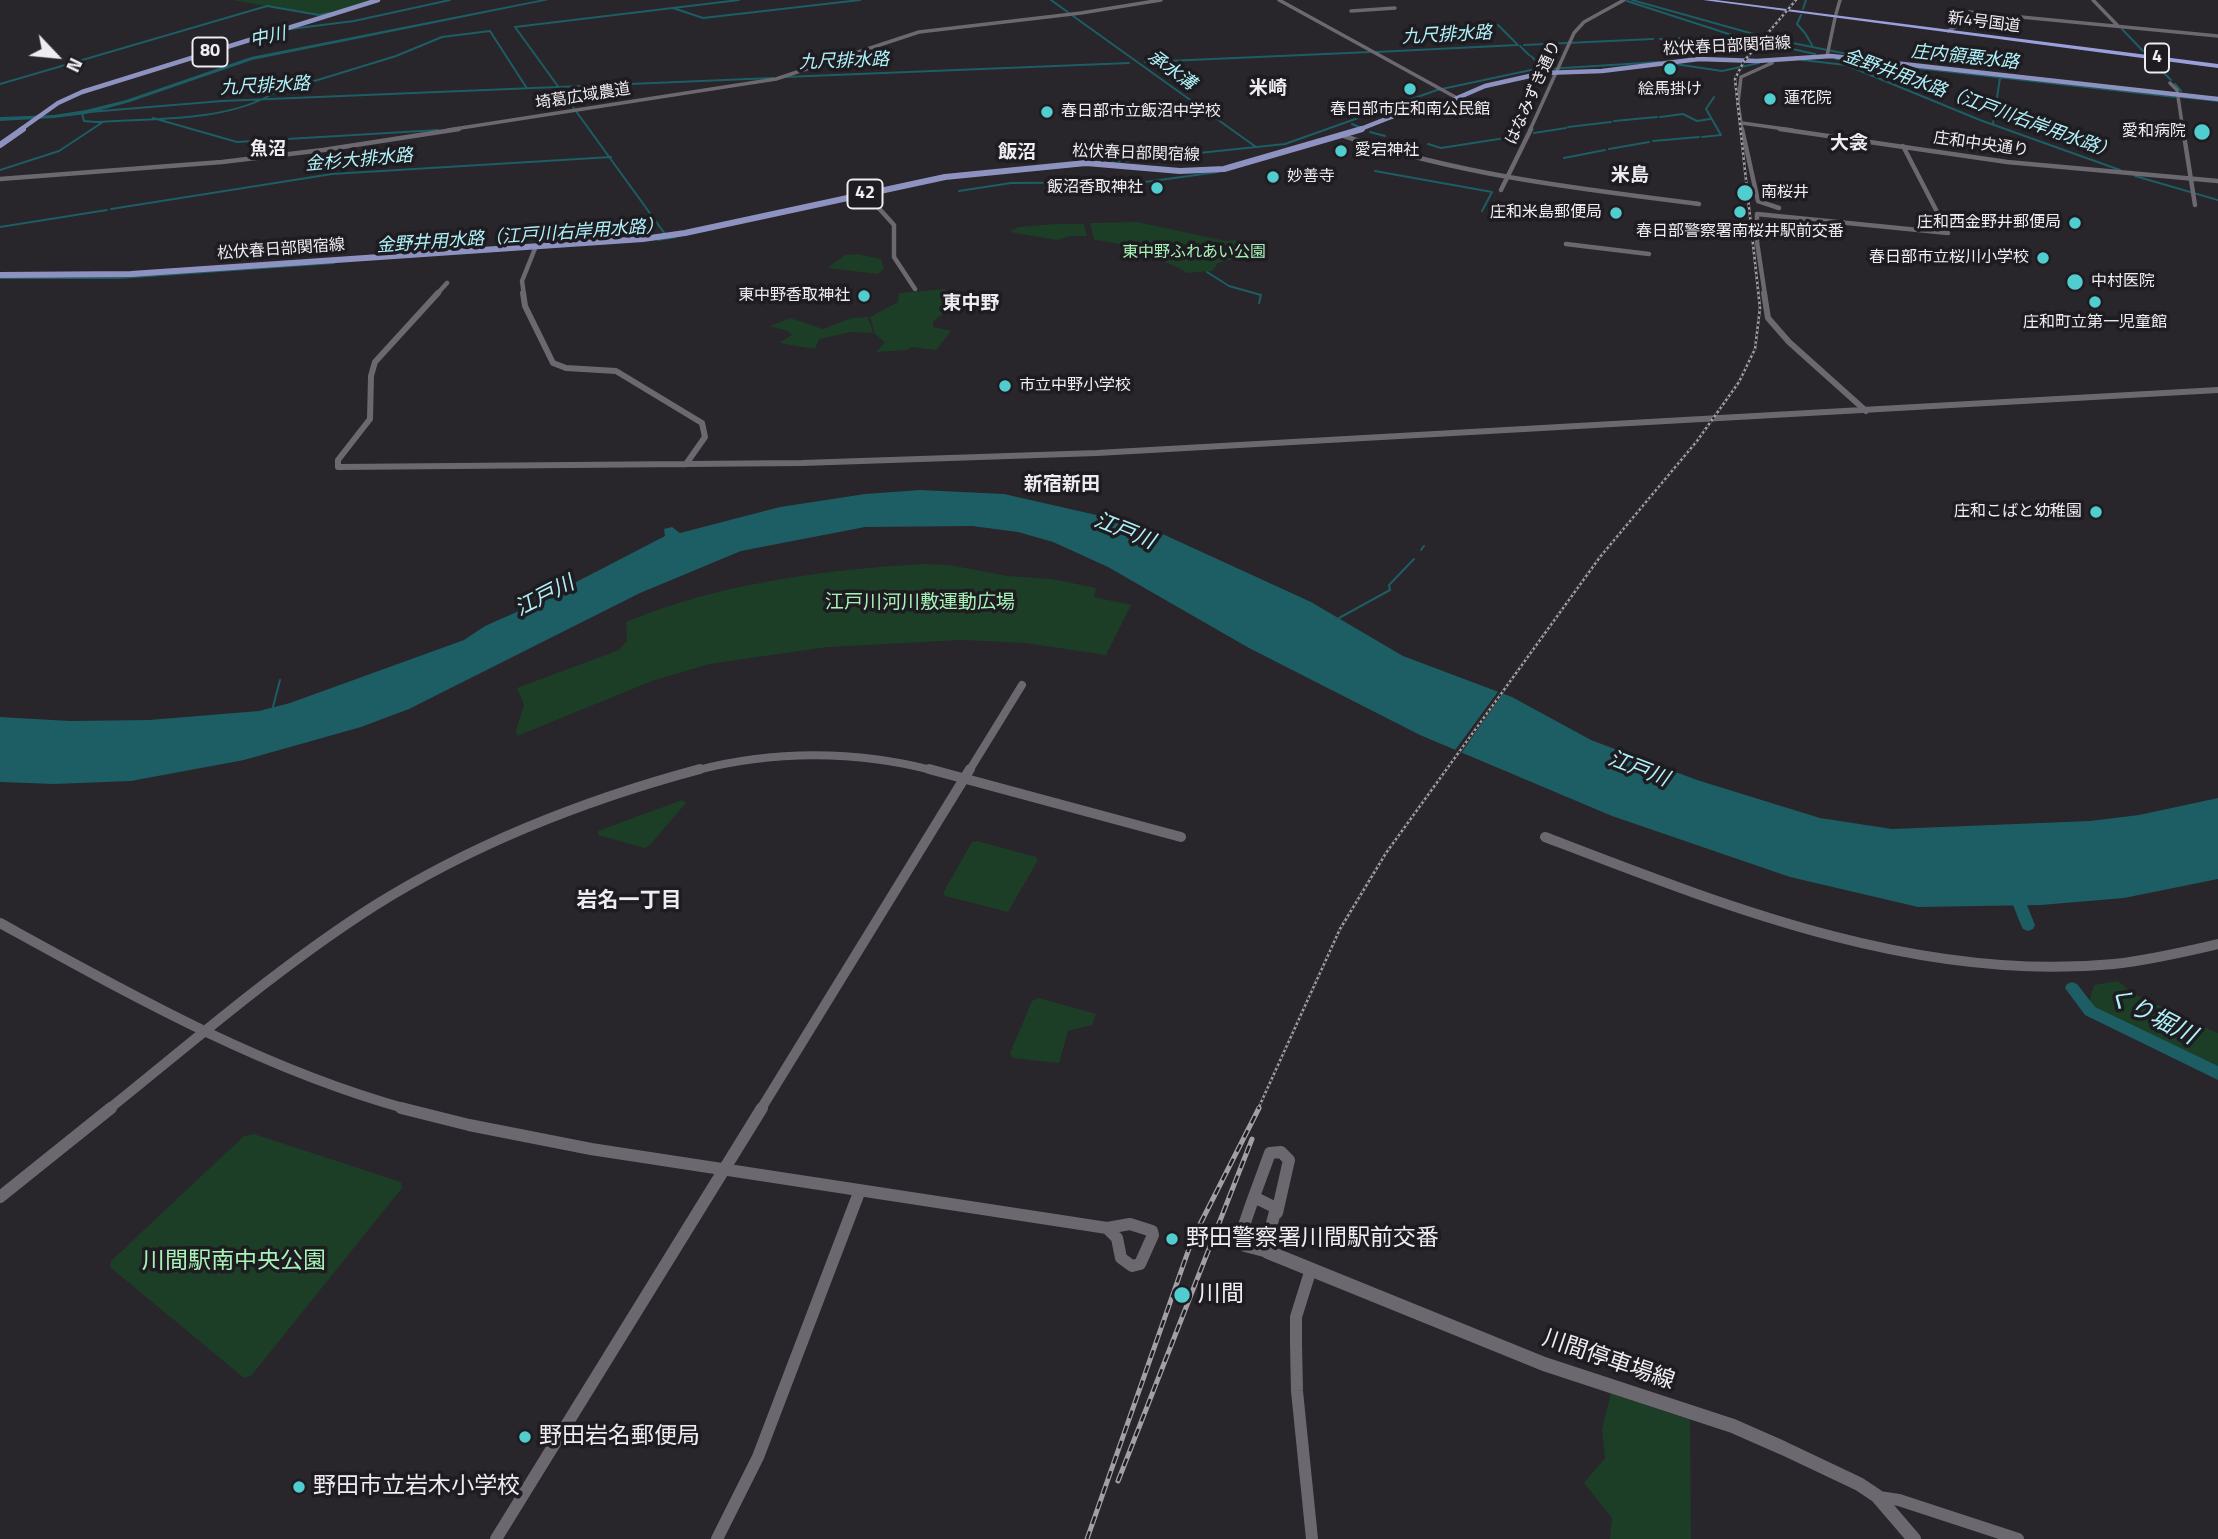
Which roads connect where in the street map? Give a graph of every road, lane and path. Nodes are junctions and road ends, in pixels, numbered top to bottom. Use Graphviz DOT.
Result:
graph roads {
  1 [pos="378,0"];
  2 [pos="1161,0"];
  3 [pos="1279,0"];
  4 [pos="1624,0"];
  5 [pos="1705,0"];
  6 [pos="1714,0"];
  7 [pos="1840,0"];
  8 [pos="2093,0"];
  9 [pos="1395,9"];
  10 [pos="1787,10"];
  11 [pos="1351,11"];
  12 [pos="2118,26"];
  13 [pos="1949,30"];
  14 [pos="2218,36"];
  15 [pos="2096,50"];
  16 [pos="1827,56"];
  17 [pos="1768,60"];
  18 [pos="2218,65"];
  19 [pos="1557,70"];
  20 [pos="2170,83"];
  21 [pos="2177,95"];
  22 [pos="1457,98"];
  23 [pos="2218,99"];
  24 [pos="1742,123"];
  25 [pos="1343,136"];
  26 [pos="0,145"];
  27 [pos="1903,146"];
  28 [pos="0,178"];
  29 [pos="1508,179"];
  30 [pos="2191,179"];
  31 [pos="2218,181"];
  32 [pos="1501,190"];
  33 [pos="866,195"];
  34 [pos="1699,204"];
  35 [pos="2195,205"];
  36 [pos="1779,211"];
  37 [pos="1566,244"];
  38 [pos="536,246"];
  39 [pos="1649,254"];
  40 [pos="0,275"];
  41 [pos="447,284"];
  42 [pos="915,289"];
  43 [pos="2218,390"];
  44 [pos="1866,411"];
  45 [pos="686,464"];
  46 [pos="1022,685"];
  47 [pos="965,778"];
  48 [pos="1181,837"];
  49 [pos="1545,837"];
  50 [pos="0,923"];
  51 [pos="2218,944"];
  52 [pos="205,1033"];
  53 [pos="724,1170"];
  54 [pos="860,1190"];
  55 [pos="0,1198"];
  56 [pos="1252,1202"];
  57 [pos="1277,1213"];
  58 [pos="1107,1228"];
  59 [pos="1264,1248"];
  60 [pos="1311,1269"];
  61 [pos="1877,1496"];
  62 [pos="496,1539"];
  63 [pos="717,1539"];
  64 [pos="1312,1539"];
  65 [pos="1914,1539"];
  66 [pos="2018,1539"];
  1 -- 26 [label="main road, 80"];
  2 -- 28 [label="street, 埼葛広域農道"];
  3 -- 22 [label="street"];
  4 -- 19 [label="street, はなみずき通り"];
  5 -- 10 [label="highway, 新4号国道 / 4"];
  6 -- 10 [label="highway, 新4号国道 / 4"];
  7 -- 16 [label="street"];
  8 -- 12 [label="street"];
  9 -- 11 [label="street"];
  10 -- 13 [label="highway, 新4号国道 / 4"];
  12 -- 13 [label="street"];
  12 -- 14 [label="street"];
  13 -- 15 [label="highway, 新4号国道 / 4"];
  13 -- 18 [label="highway, 新4号国道 / 4"];
  15 -- 18 [label="highway"];
  16 -- 17 [label="main road, 松伏春日部関宿線 / 42"];
  16 -- 21 [label="main road, 松伏春日部関宿線 / 42"];
  17 -- 19 [label="main road, 松伏春日部関宿線 / 42"];
  17 -- 24 [label="street"];
  19 -- 22 [label="main road, 松伏春日部関宿線 / 42"];
  19 -- 29 [label="street, はなみずき通り"];
  20 -- 21 [label="street"];
  21 -- 23 [label="main road, 松伏春日部関宿線 / 42"];
  21 -- 30 [label="street"];
  22 -- 25 [label="main road, 松伏春日部関宿線 / 42"];
  24 -- 27 [label="street, 庄和中央通り"];
  24 -- 36 [label="street"];
  25 -- 29 [label="street"];
  25 -- 33 [label="main road, 松伏春日部関宿線 / 42"];
  27 -- 30 [label="street, 庄和中央通り"];
  27 -- 36 [label="street"];
  29 -- 32 [label="street, はなみずき通り"];
  29 -- 34 [label="street"];
  30 -- 31 [label="street, 庄和中央通り"];
  30 -- 35 [label="street"];
  33 -- 38 [label="main road, 松伏春日部関宿線 / 42"];
  33 -- 42 [label="street"];
  36 -- 44 [label="street"];
  37 -- 39 [label="street"];
  38 -- 40 [label="main road, 松伏春日部関宿線 / 42"];
  38 -- 45 [label="street"];
  41 -- 45 [label="street"];
  43 -- 44 [label="street"];
  44 -- 45 [label="street"];
  46 -- 47 [label="street"];
  47 -- 48 [label="street"];
  47 -- 52 [label="street"];
  47 -- 53 [label="street"];
  49 -- 51 [label="street"];
  50 -- 52 [label="street"];
  52 -- 53 [label="street"];
  52 -- 55 [label="street"];
  53 -- 54 [label="street"];
  53 -- 62 [label="street"];
  54 -- 58 [label="street"];
  54 -- 63 [label="street"];
  56 -- 57 [label="street"];
  56 -- 57 [label="street"];
  56 -- 59 [label="street"];
  57 -- 59 [label="street"];
  59 -- 60 [label="main road, 川間停車場線"];
  60 -- 61 [label="main road, 川間停車場線"];
  60 -- 64 [label="street"];
  61 -- 65 [label="main road, 川間停車場線"];
  61 -- 66 [label="street"];
}
